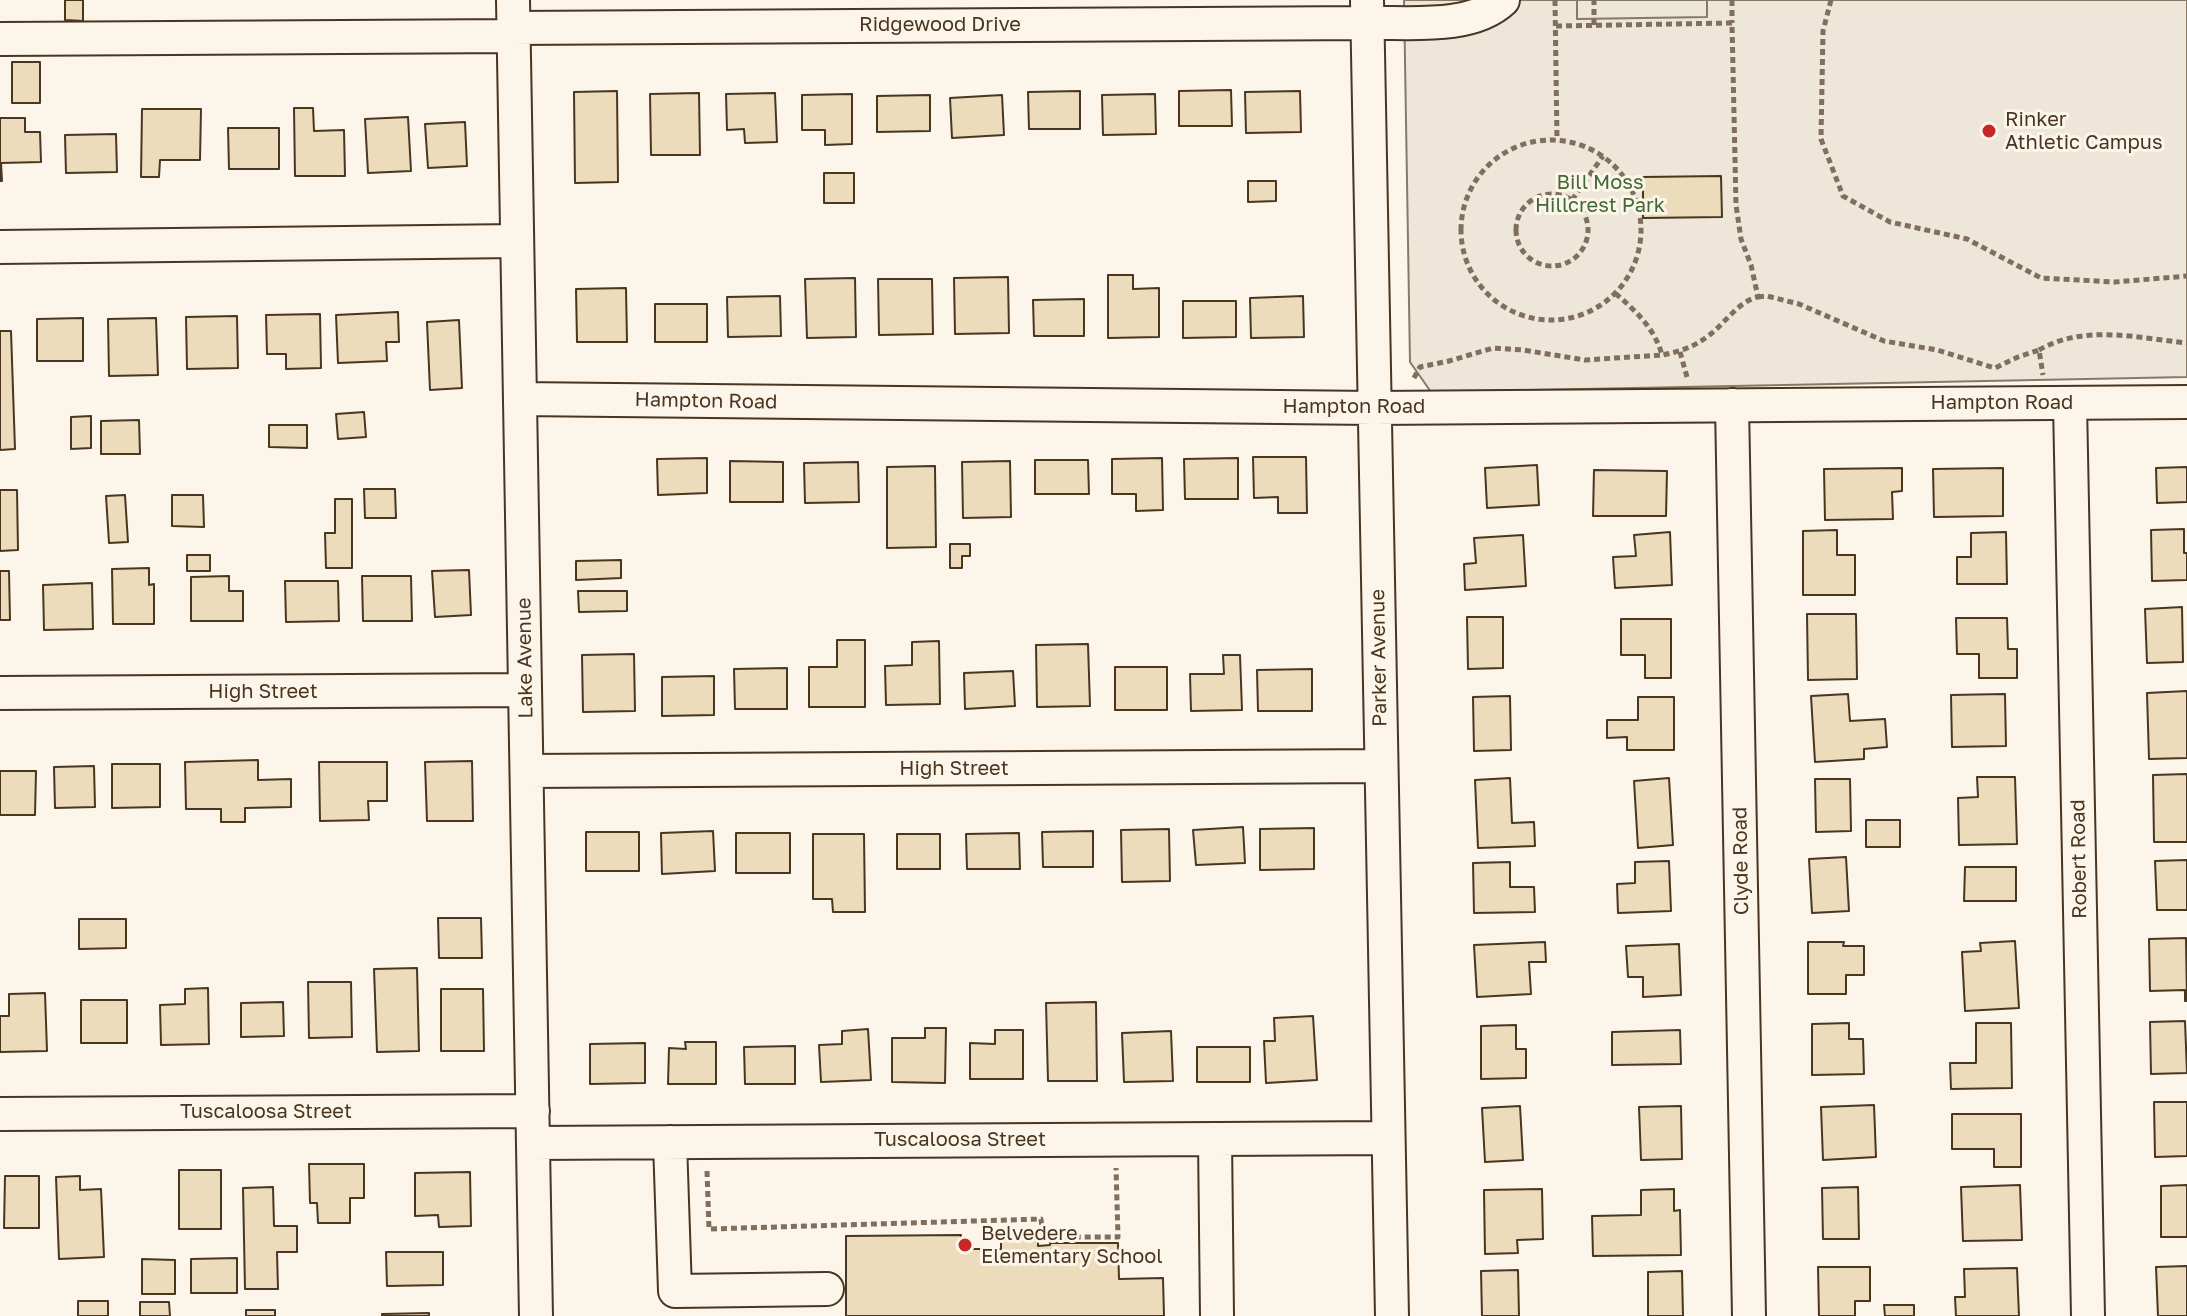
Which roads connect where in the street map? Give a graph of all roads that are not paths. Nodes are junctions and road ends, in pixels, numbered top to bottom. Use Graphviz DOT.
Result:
graph roads {
  1 [pos="1503,0"];
  2 [pos="1367,11"];
  3 [pos="513,21"];
  4 [pos="0,39"];
  5 [pos="517,241"];
  6 [pos="0,247"];
  7 [pos="520,399"];
  8 [pos="2187,402"];
  9 [pos="2057,403"];
  10 [pos="1732,405"];
  11 [pos="1374,408"];
  12 [pos="525,690"];
  13 [pos="0,693"];
  14 [pos="1381,766"];
  15 [pos="527,771"];
  16 [pos="533,1111"];
  17 [pos="0,1114"];
  18 [pos="1388,1138"];
  19 [pos="1215,1139"];
  20 [pos="670,1142"];
  21 [pos="533,1143"];
  22 [pos="827,1289"];
  23 [pos="536,1316"];
  24 [pos="1217,1316"];
  25 [pos="1392,1316"];
  26 [pos="1749,1316"];
  27 [pos="2088,1316"];
  1 -- 2 [label="street, Ridgewood Drive"];
  2 -- 3 [label="street, Ridgewood Drive"];
  2 -- 11 [label="street, Parker Avenue"];
  3 -- 4 [label="street, Ridgewood Drive"];
  3 -- 5 [label="street, Lake Avenue"];
  5 -- 6 [label="street"];
  5 -- 7 [label="street, Lake Avenue"];
  7 -- 11 [label="street, Hampton Road"];
  7 -- 12 [label="street, Lake Avenue"];
  8 -- 9 [label="street, Hampton Road"];
  9 -- 10 [label="street, Hampton Road"];
  9 -- 27 [label="street, Robert Road"];
  10 -- 11 [label="street, Hampton Road"];
  10 -- 26 [label="street, Clyde Road"];
  11 -- 14 [label="street, Parker Avenue"];
  12 -- 13 [label="street, High Street"];
  12 -- 15 [label="street, Lake Avenue"];
  14 -- 15 [label="street, High Street"];
  14 -- 18 [label="street, Parker Avenue"];
  15 -- 16 [label="street, Lake Avenue"];
  16 -- 17 [label="street, Tuscaloosa Street"];
  16 -- 21 [label="street, Lake Avenue"];
  18 -- 19 [label="street, Tuscaloosa Street"];
  18 -- 25 [label="street, Parker Avenue"];
  19 -- 20 [label="street, Tuscaloosa Street"];
  19 -- 24 [label="street"];
  20 -- 21 [label="street, Tuscaloosa Street"];
  20 -- 22 [label="street"];
  21 -- 23 [label="street, Lake Avenue"];
}
